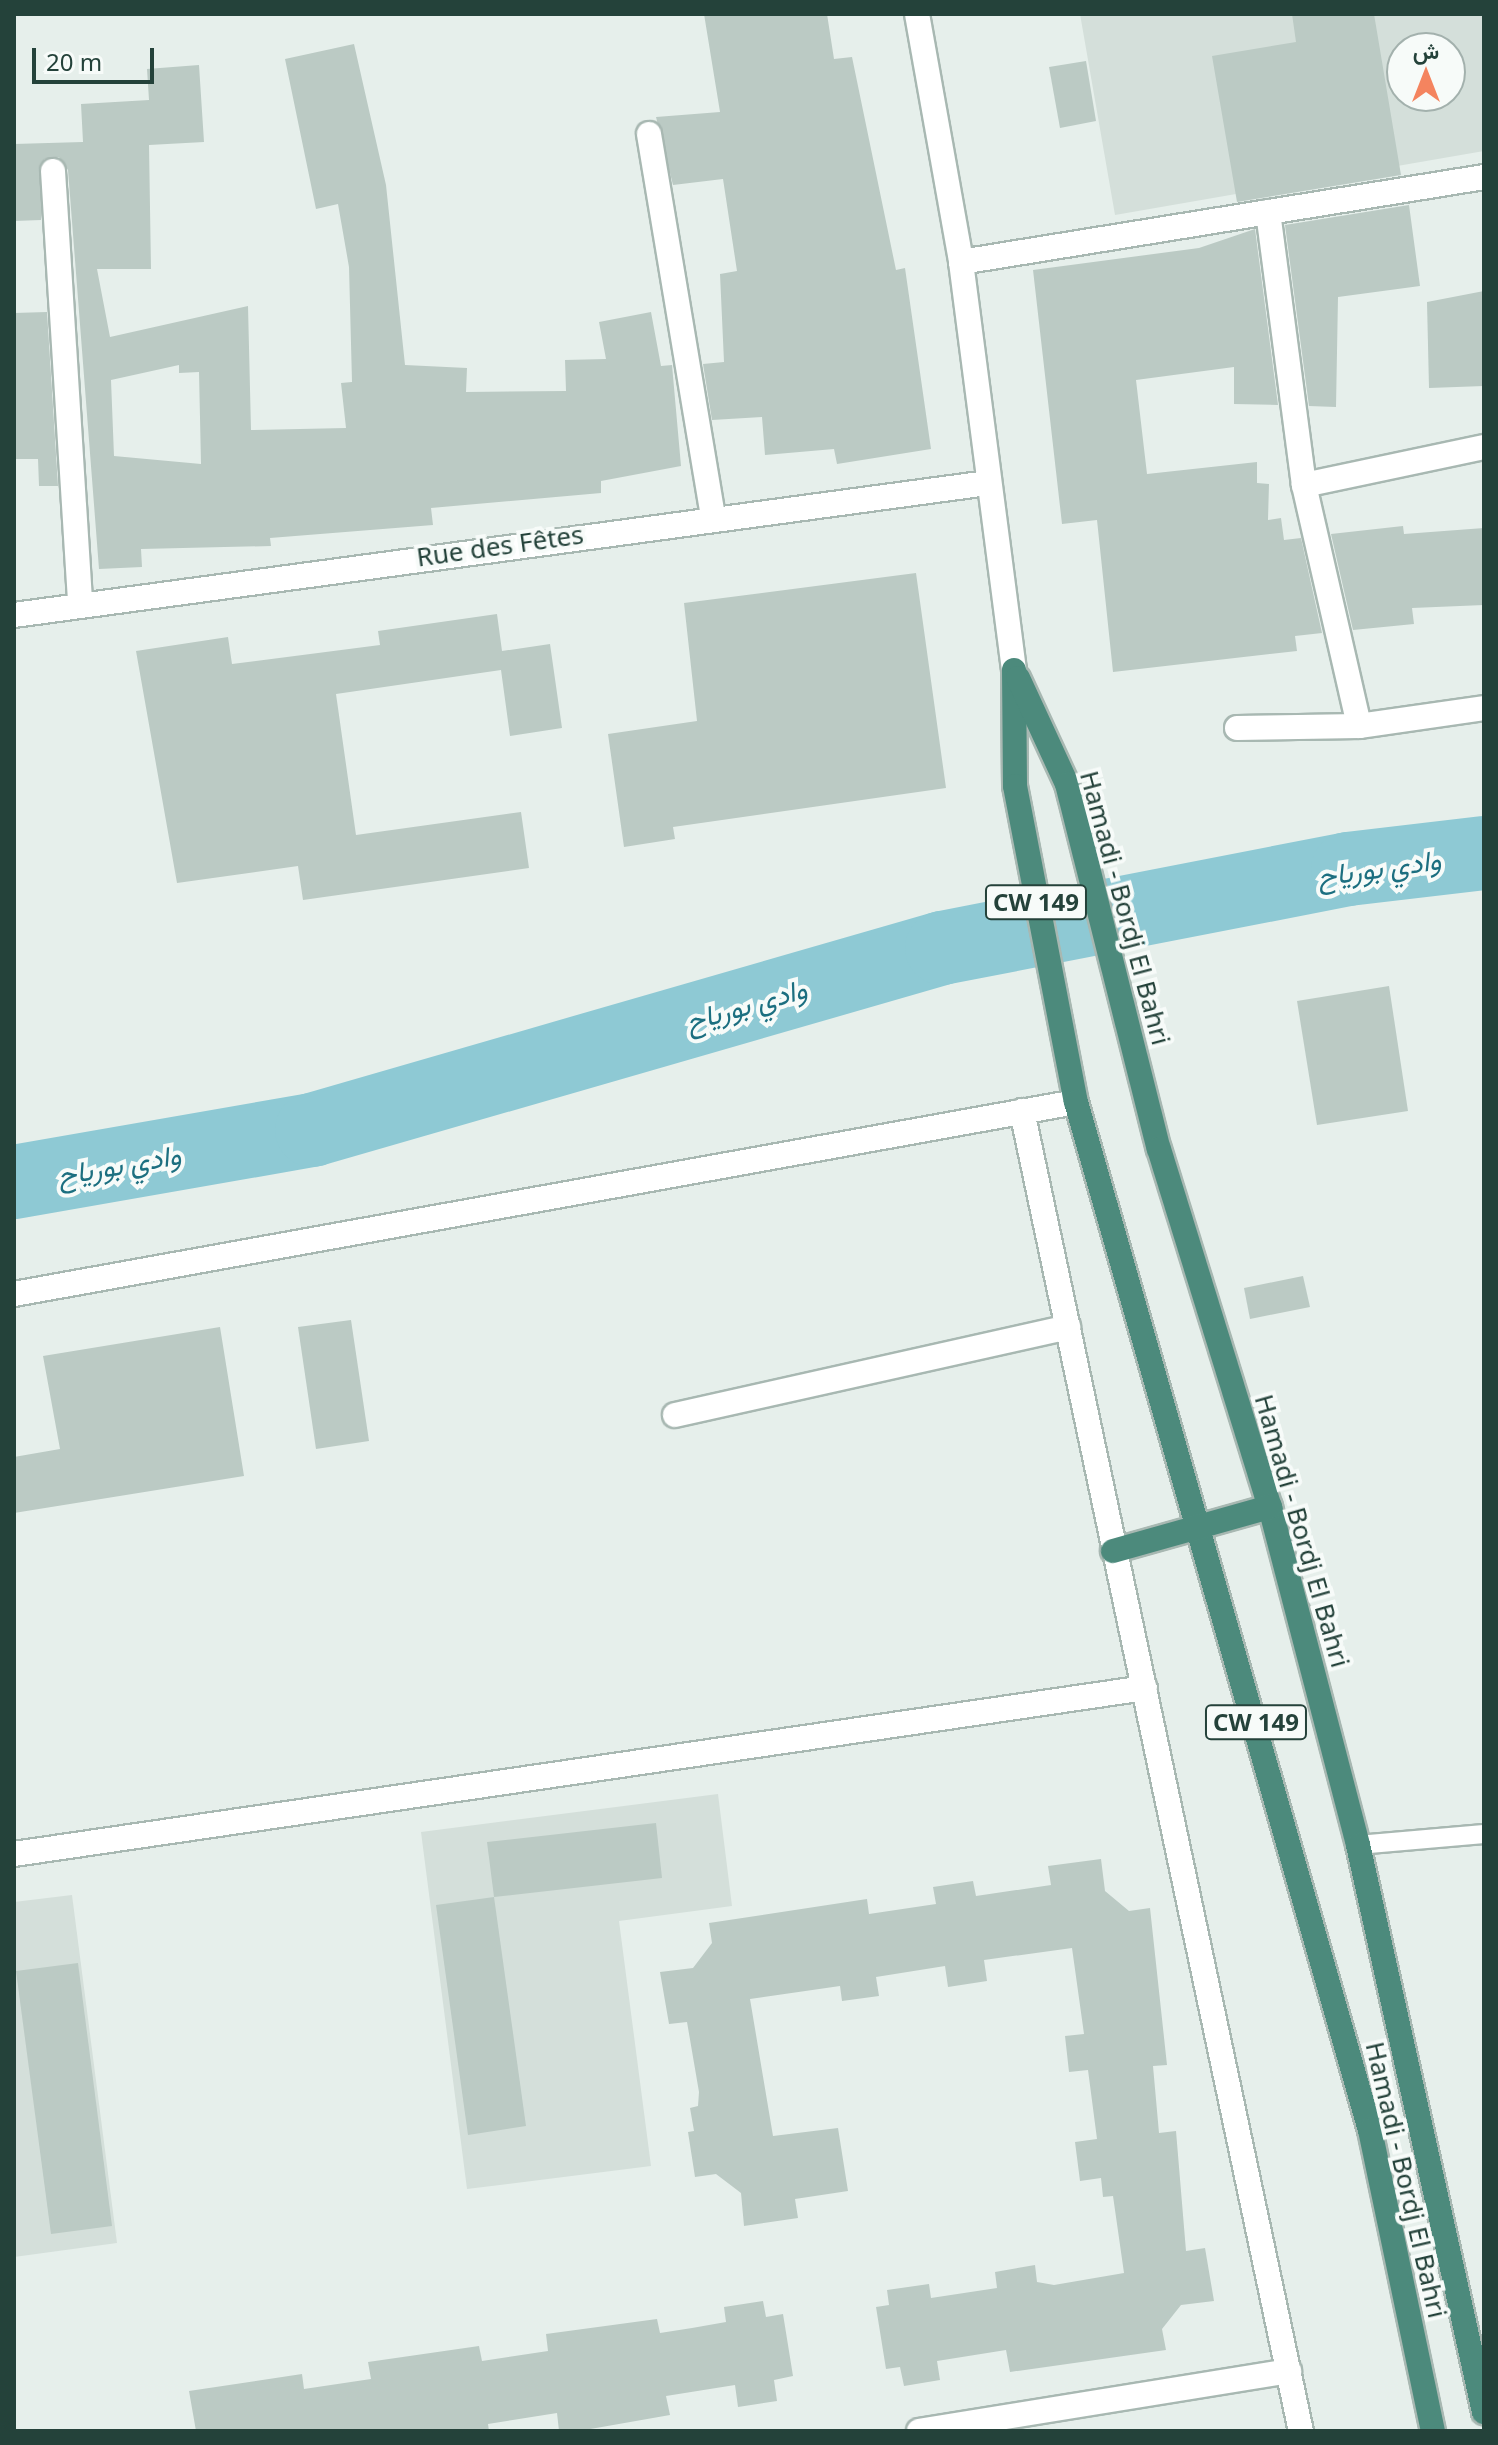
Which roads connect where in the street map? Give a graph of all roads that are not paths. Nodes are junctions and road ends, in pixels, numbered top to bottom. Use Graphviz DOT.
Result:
graph roads {
  1 [pos="917,14"];
  2 [pos="649,134"];
  3 [pos="53,171"];
  4 [pos="1484,177"];
  5 [pos="1268,212"];
  6 [pos="961,262"];
  7 [pos="1484,447"];
  8 [pos="988,483"];
  9 [pos="1304,485"];
  10 [pos="713,516"];
  11 [pos="80,604"];
  12 [pos="14,615"];
  13 [pos="1014,670"];
  14 [pos="1484,708"];
  15 [pos="1359,726"];
  16 [pos="1237,728"];
  17 [pos="1076,1102"];
  18 [pos="1022,1111"];
  19 [pos="14,1294"];
  20 [pos="1068,1327"];
  21 [pos="675,1415"];
  22 [pos="1270,1507"];
  23 [pos="1201,1527"];
  24 [pos="1113,1551"];
  25 [pos="1145,1688"];
  26 [pos="1484,1834"];
  27 [pos="1358,1845"];
  28 [pos="14,1854"];
  29 [pos="1289,2371"];
  30 [pos="1484,2412"];
  31 [pos="919,2431"];
  32 [pos="1301,2431"];
  33 [pos="1433,2431"];
  1 -- 6 [label="street, CW 149"];
  2 -- 10 [label="street"];
  3 -- 11 [label="street"];
  4 -- 5 [label="street"];
  5 -- 6 [label="street"];
  5 -- 9 [label="street"];
  6 -- 8 [label="street, CW 149"];
  7 -- 9 [label="street"];
  8 -- 10 [label="street, Rue des Fêtes"];
  8 -- 13 [label="street, CW 149"];
  9 -- 15 [label="street"];
  10 -- 11 [label="street, Rue des Fêtes"];
  11 -- 12 [label="street, Rue des Fêtes"];
  13 -- 17 [label="highway, Hamadi - Bordj El Bahri / CW 149"];
  13 -- 22 [label="highway, Hamadi - Bordj El Bahri / CW 149"];
  14 -- 15 [label="street"];
  15 -- 16 [label="street"];
  17 -- 18 [label="street"];
  17 -- 23 [label="highway, Hamadi - Bordj El Bahri / CW 149"];
  18 -- 19 [label="street"];
  18 -- 20 [label="street"];
  20 -- 21 [label="street"];
  20 -- 24 [label="street"];
  22 -- 23 [label="highway"];
  22 -- 27 [label="highway, Hamadi - Bordj El Bahri / CW 149"];
  23 -- 24 [label="highway"];
  23 -- 33 [label="highway, Hamadi - Bordj El Bahri / CW 149"];
  24 -- 25 [label="street"];
  25 -- 28 [label="street"];
  25 -- 29 [label="street"];
  26 -- 27 [label="lane"];
  27 -- 30 [label="highway, Hamadi - Bordj El Bahri / CW 149"];
  29 -- 31 [label="street"];
  29 -- 32 [label="street"];
}
